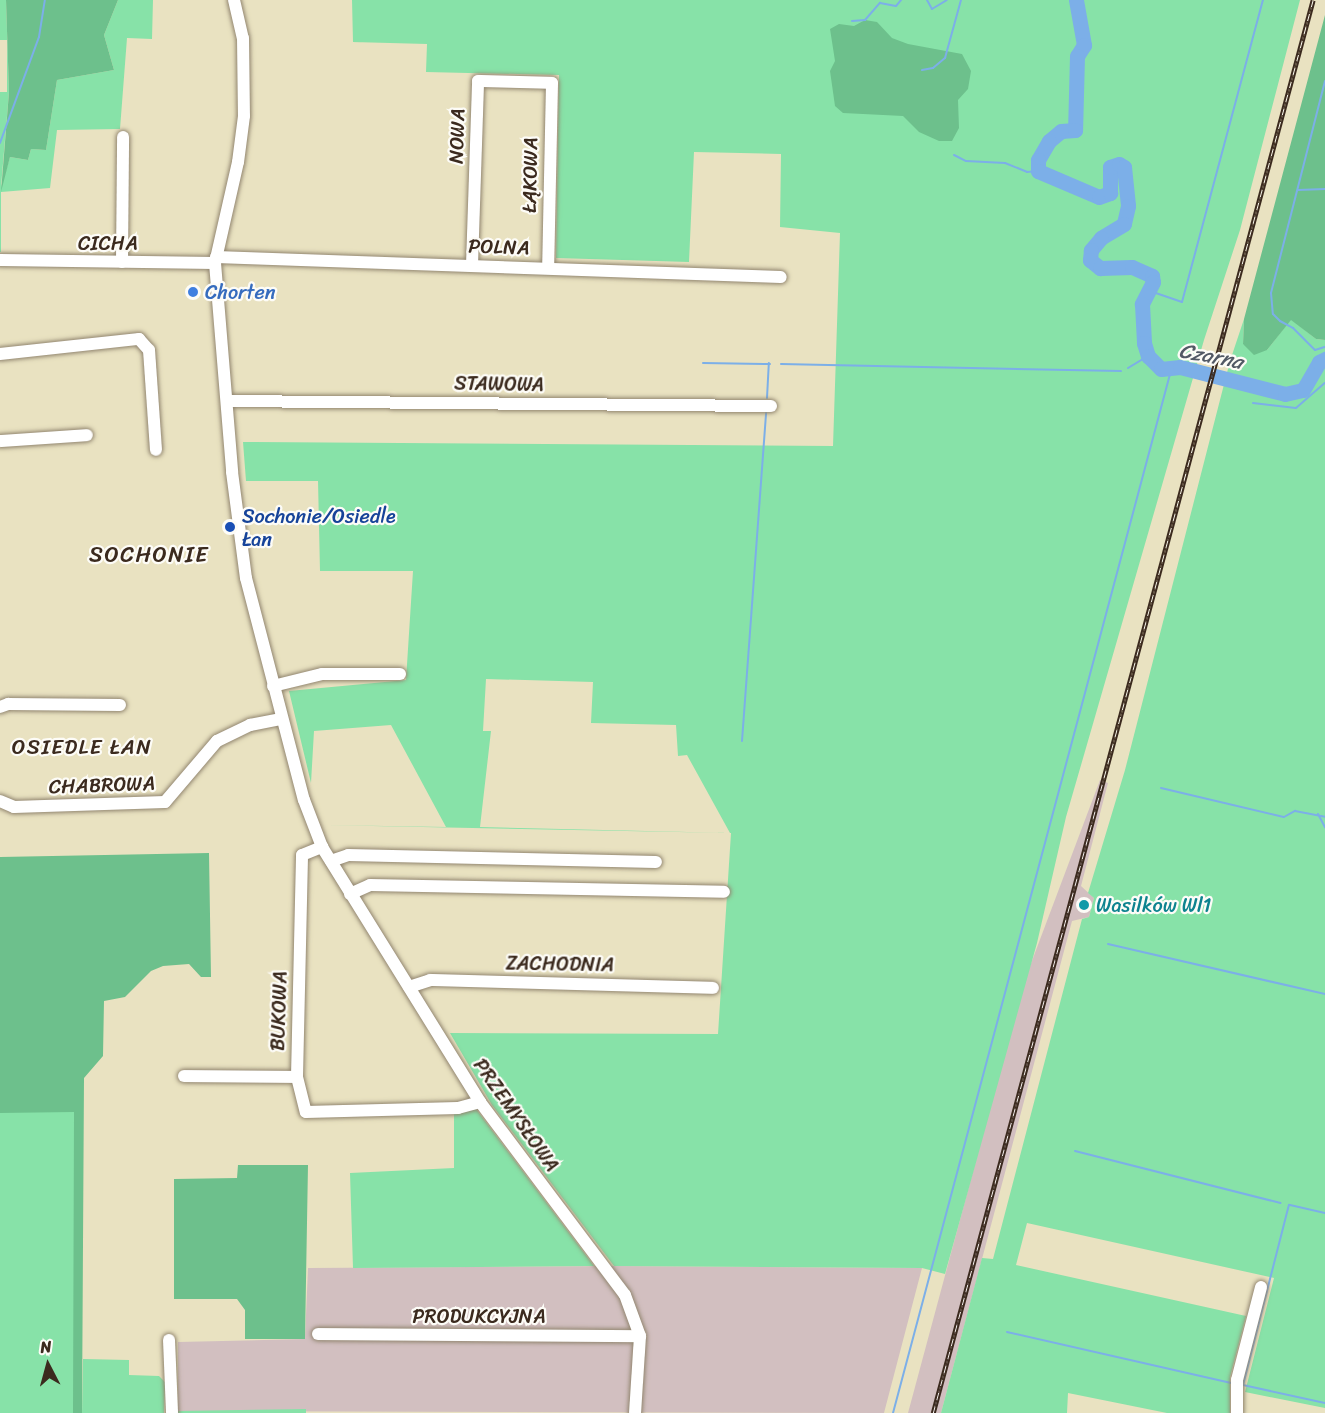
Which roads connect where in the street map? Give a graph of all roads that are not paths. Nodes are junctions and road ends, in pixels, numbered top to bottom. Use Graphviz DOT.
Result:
graph roads {
  1 [pos="234,0"];
  2 [pos="552,83"];
  3 [pos="123,137"];
  4 [pos="0,260"];
  5 [pos="216,260"];
  6 [pos="122,262"];
  7 [pos="472,265"];
  8 [pos="548,268"];
  9 [pos="781,277"];
  10 [pos="0,354"];
  11 [pos="227,401"];
  12 [pos="771,406"];
  13 [pos="87,435"];
  14 [pos="0,441"];
  15 [pos="156,450"];
  16 [pos="399,674"];
  17 [pos="273,686"];
  18 [pos="120,705"];
  19 [pos="0,707"];
  20 [pos="281,719"];
  21 [pos="0,801"];
  22 [pos="322,847"];
  23 [pos="331,861"];
  24 [pos="656,862"];
  25 [pos="724,892"];
  26 [pos="350,894"];
  27 [pos="409,987"];
  28 [pos="712,988"];
  29 [pos="184,1076"];
  30 [pos="297,1077"];
  31 [pos="480,1102"];
  32 [pos="1261,1287"];
  33 [pos="318,1334"];
  34 [pos="640,1336"];
  35 [pos="169,1340"];
  36 [pos="172,1413"];
  37 [pos="635,1413"];
  38 [pos="1237,1413"];
  1 -- 5 [label="street, PRZEMYSŁOWA"];
  2 -- 7 [label="street, NOWA"];
  2 -- 8 [label="street, ŁĄKOWA"];
  3 -- 6 [label="street"];
  4 -- 6 [label="street, CICHA"];
  5 -- 6 [label="street, CICHA"];
  5 -- 7 [label="street, POLNA"];
  5 -- 11 [label="street, PRZEMYSŁOWA"];
  7 -- 8 [label="street, POLNA"];
  8 -- 9 [label="street, POLNA"];
  10 -- 15 [label="street"];
  11 -- 12 [label="street, STAWOWA"];
  11 -- 17 [label="street, PRZEMYSŁOWA"];
  13 -- 14 [label="street"];
  16 -- 17 [label="street"];
  17 -- 20 [label="street, PRZEMYSŁOWA"];
  18 -- 19 [label="street"];
  20 -- 21 [label="street, CHABROWA"];
  20 -- 22 [label="street, PRZEMYSŁOWA"];
  22 -- 23 [label="street, PRZEMYSŁOWA"];
  22 -- 30 [label="street, BUKOWA"];
  23 -- 24 [label="street"];
  23 -- 26 [label="street, PRZEMYSŁOWA"];
  25 -- 26 [label="street"];
  26 -- 27 [label="street, PRZEMYSŁOWA"];
  27 -- 28 [label="street, ZACHODNIA"];
  27 -- 31 [label="street, PRZEMYSŁOWA"];
  29 -- 30 [label="street, BUKOWA"];
  30 -- 31 [label="street"];
  31 -- 34 [label="street, PRZEMYSŁOWA"];
  32 -- 38 [label="street"];
  33 -- 34 [label="street, PRODUKCYJNA"];
  34 -- 37 [label="street, PRZEMYSŁOWA"];
  35 -- 36 [label="street"];
}
